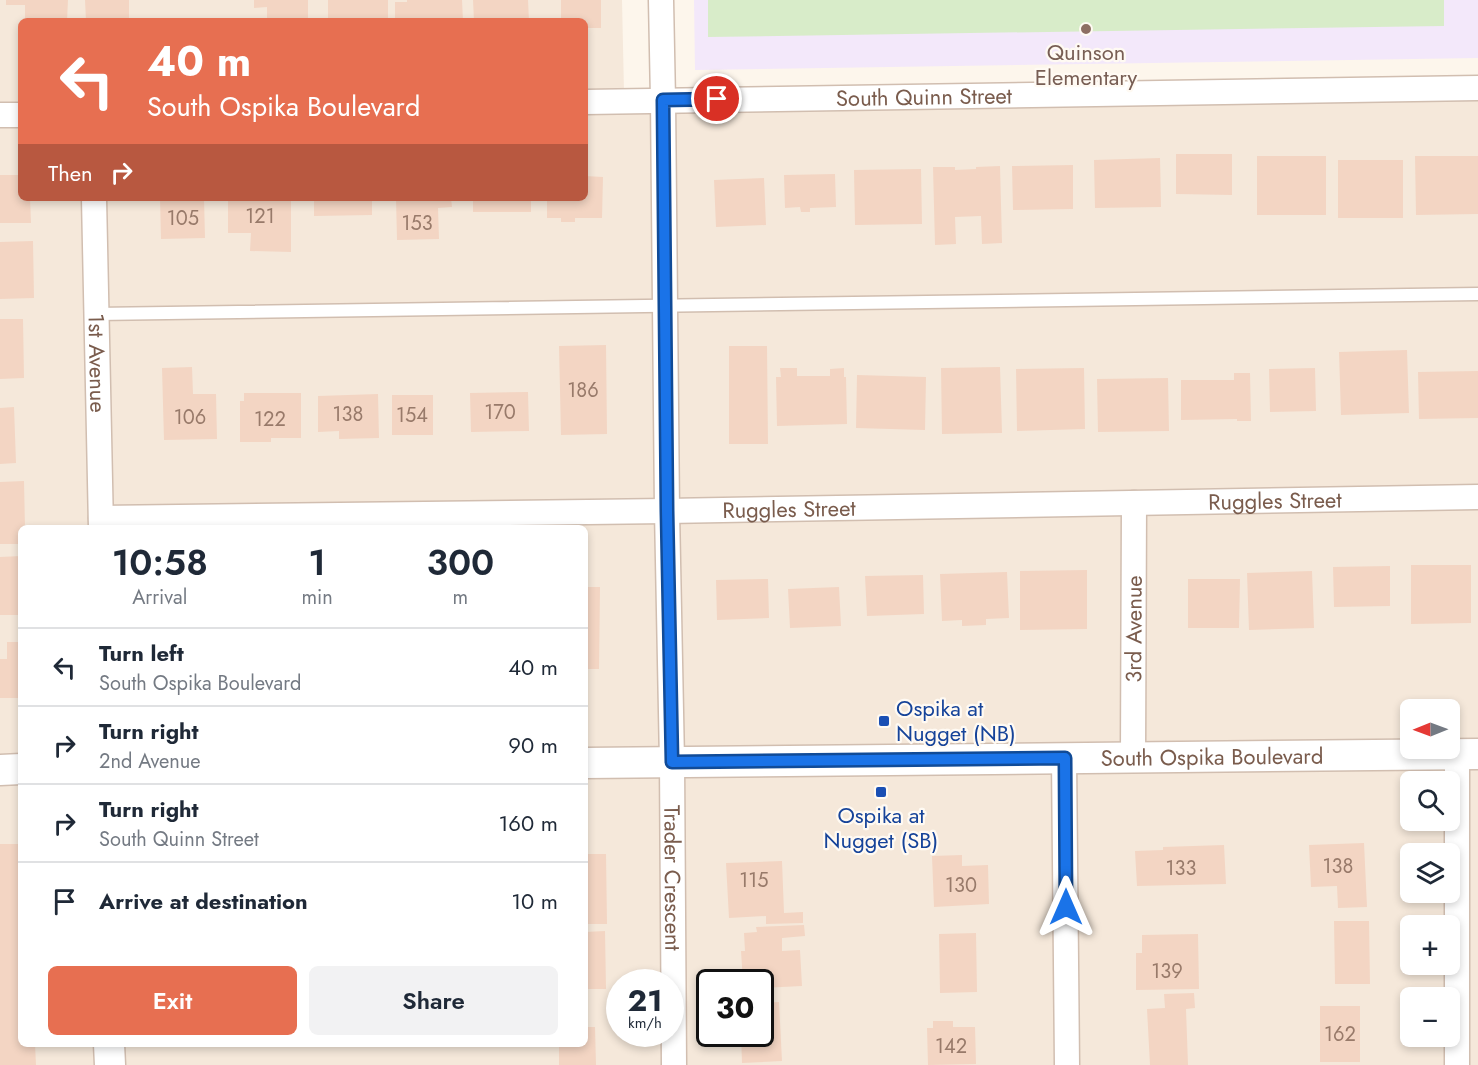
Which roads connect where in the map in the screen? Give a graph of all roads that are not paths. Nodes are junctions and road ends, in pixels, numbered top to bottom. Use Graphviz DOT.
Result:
graph roads {
  1 [pos="661,0"];
  2 [pos="1478,88"];
  3 [pos="663,100"];
  4 [pos="588,102"];
  5 [pos="0,115"];
  6 [pos="18,115"];
  7 [pos="94,201"];
  8 [pos="1478,294"];
  9 [pos="665,306"];
  10 [pos="96,314"];
  11 [pos="1478,497"];
  12 [pos="1134,503"];
  13 [pos="667,511"];
  14 [pos="101,523"];
  15 [pos="1467,754"];
  16 [pos="1133,757"];
  17 [pos="1065,758"];
  18 [pos="672,762"];
  19 [pos="588,763"];
  20 [pos="18,769"];
  21 [pos="0,770"];
  22 [pos="109,1047"];
  23 [pos="110,1065"];
  24 [pos="674,1065"];
  25 [pos="1067,1065"];
  26 [pos="1457,1065"];
  1 -- 3 [label="street, Trader Crescent"];
  2 -- 3 [label="street, South Quinn Street"];
  3 -- 4 [label="street, South Quinn Street"];
  3 -- 9 [label="street, Trader Crescent"];
  5 -- 6 [label="street"];
  7 -- 10 [label="street, 1st Avenue"];
  8 -- 9 [label="lane"];
  9 -- 10 [label="lane"];
  9 -- 13 [label="street, Trader Crescent"];
  10 -- 14 [label="street, 1st Avenue"];
  11 -- 12 [label="street, Ruggles Street"];
  12 -- 13 [label="street, Ruggles Street"];
  12 -- 16 [label="street, 3rd Avenue"];
  13 -- 14 [label="street, Ruggles Street"];
  13 -- 18 [label="street, Trader Crescent"];
  15 -- 16 [label="street, South Ospika Boulevard"];
  15 -- 26 [label="street"];
  16 -- 17 [label="street, South Ospika Boulevard"];
  17 -- 18 [label="street, South Ospika Boulevard"];
  17 -- 25 [label="street"];
  18 -- 19 [label="street, South Ospika Boulevard"];
  18 -- 24 [label="street, Trader Crescent"];
  20 -- 21 [label="street"];
  22 -- 23 [label="street"];
}
